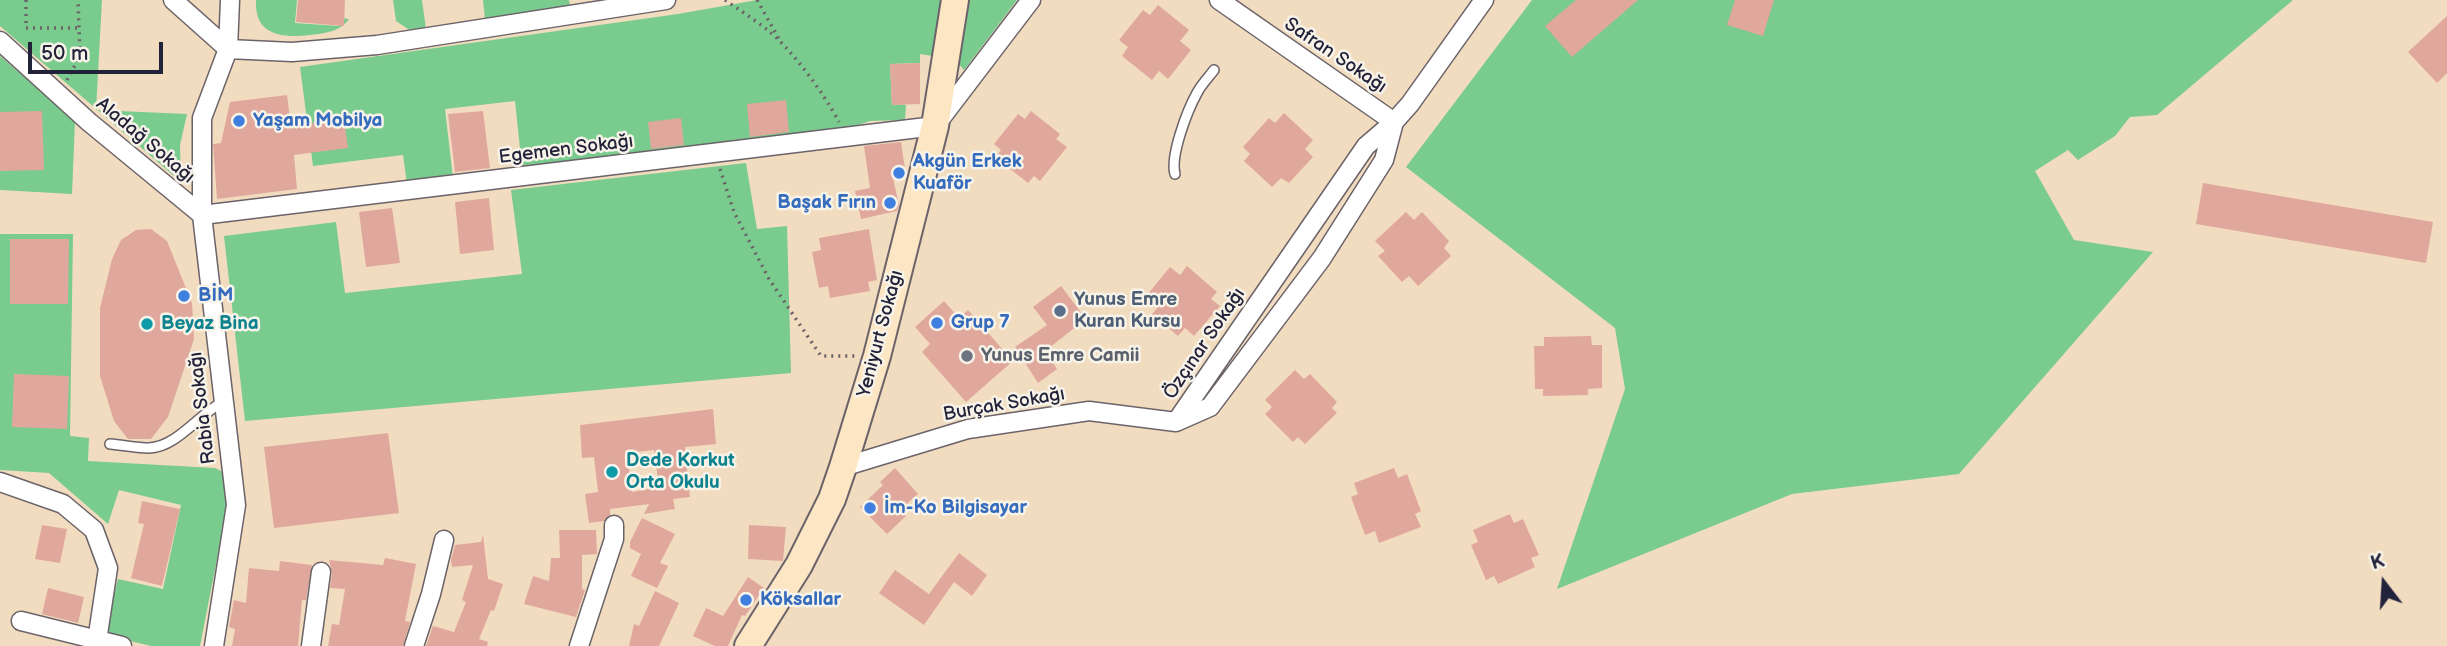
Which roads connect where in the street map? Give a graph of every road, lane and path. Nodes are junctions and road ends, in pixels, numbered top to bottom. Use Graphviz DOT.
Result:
graph roads {
  1 [pos="26,0"];
  2 [pos="78,0"];
  3 [pos="173,0"];
  4 [pos="230,0"];
  5 [pos="666,0"];
  6 [pos="725,0"];
  7 [pos="757,0"];
  8 [pos="954,0"];
  9 [pos="1031,0"];
  10 [pos="1219,0"];
  11 [pos="1484,0"];
  12 [pos="79,28"];
  13 [pos="0,41"];
  14 [pos="782,44"];
  15 [pos="228,50"];
  16 [pos="1214,70"];
  17 [pos="56,92"];
  18 [pos="1394,121"];
  19 [pos="935,126"];
  20 [pos="847,137"];
  21 [pos="715,154"];
  22 [pos="1175,174"];
  23 [pos="202,215"];
  24 [pos="877,356"];
  25 [pos="224,401"];
  26 [pos="1176,422"];
  27 [pos="110,444"];
  28 [pos="843,467"];
  29 [pos="0,482"];
  30 [pos="614,525"];
  31 [pos="444,540"];
  32 [pos="321,572"];
  33 [pos="20,621"];
  34 [pos="97,641"];
  35 [pos="122,646"];
  36 [pos="214,646"];
  37 [pos="312,646"];
  38 [pos="414,646"];
  39 [pos="579,646"];
  40 [pos="748,646"];
  1 -- 12 [label="path"];
  2 -- 12 [label="path"];
  3 -- 15 [label="street"];
  4 -- 15 [label="street, Rabia Sokağı"];
  5 -- 15 [label="street"];
  6 -- 14 [label="path"];
  7 -- 14 [label="path"];
  8 -- 19 [label="street, Yeniyurt Sokağı"];
  9 -- 19 [label="street"];
  10 -- 18 [label="street, Safran Sokağı"];
  11 -- 18 [label="street, Özçınar Sokağı"];
  12 -- 17 [label="path"];
  13 -- 17 [label="street, Aladağ Sokağı"];
  14 -- 20 [label="path"];
  15 -- 23 [label="street, Rabia Sokağı"];
  16 -- 22 [label="lane"];
  17 -- 23 [label="street, Aladağ Sokağı"];
  18 -- 26 [label="street, Özçınar Sokağı"];
  18 -- 26 [label="street, Özçınar Sokağı"];
  19 -- 20 [label="street, Egemen Sokağı"];
  19 -- 24 [label="street, Yeniyurt Sokağı"];
  20 -- 21 [label="street, Egemen Sokağı"];
  21 -- 23 [label="street, Egemen Sokağı"];
  21 -- 24 [label="path"];
  23 -- 25 [label="street, Rabia Sokağı"];
  24 -- 28 [label="street, Yeniyurt Sokağı"];
  25 -- 27 [label="lane"];
  25 -- 36 [label="street, Rabia Sokağı"];
  26 -- 28 [label="street, Burçak Sokağı"];
  28 -- 40 [label="street, Yeniyurt Sokağı"];
  29 -- 34 [label="street"];
  30 -- 39 [label="street"];
  31 -- 38 [label="street"];
  32 -- 37 [label="street"];
  33 -- 34 [label="street"];
  34 -- 35 [label="street"];
}
